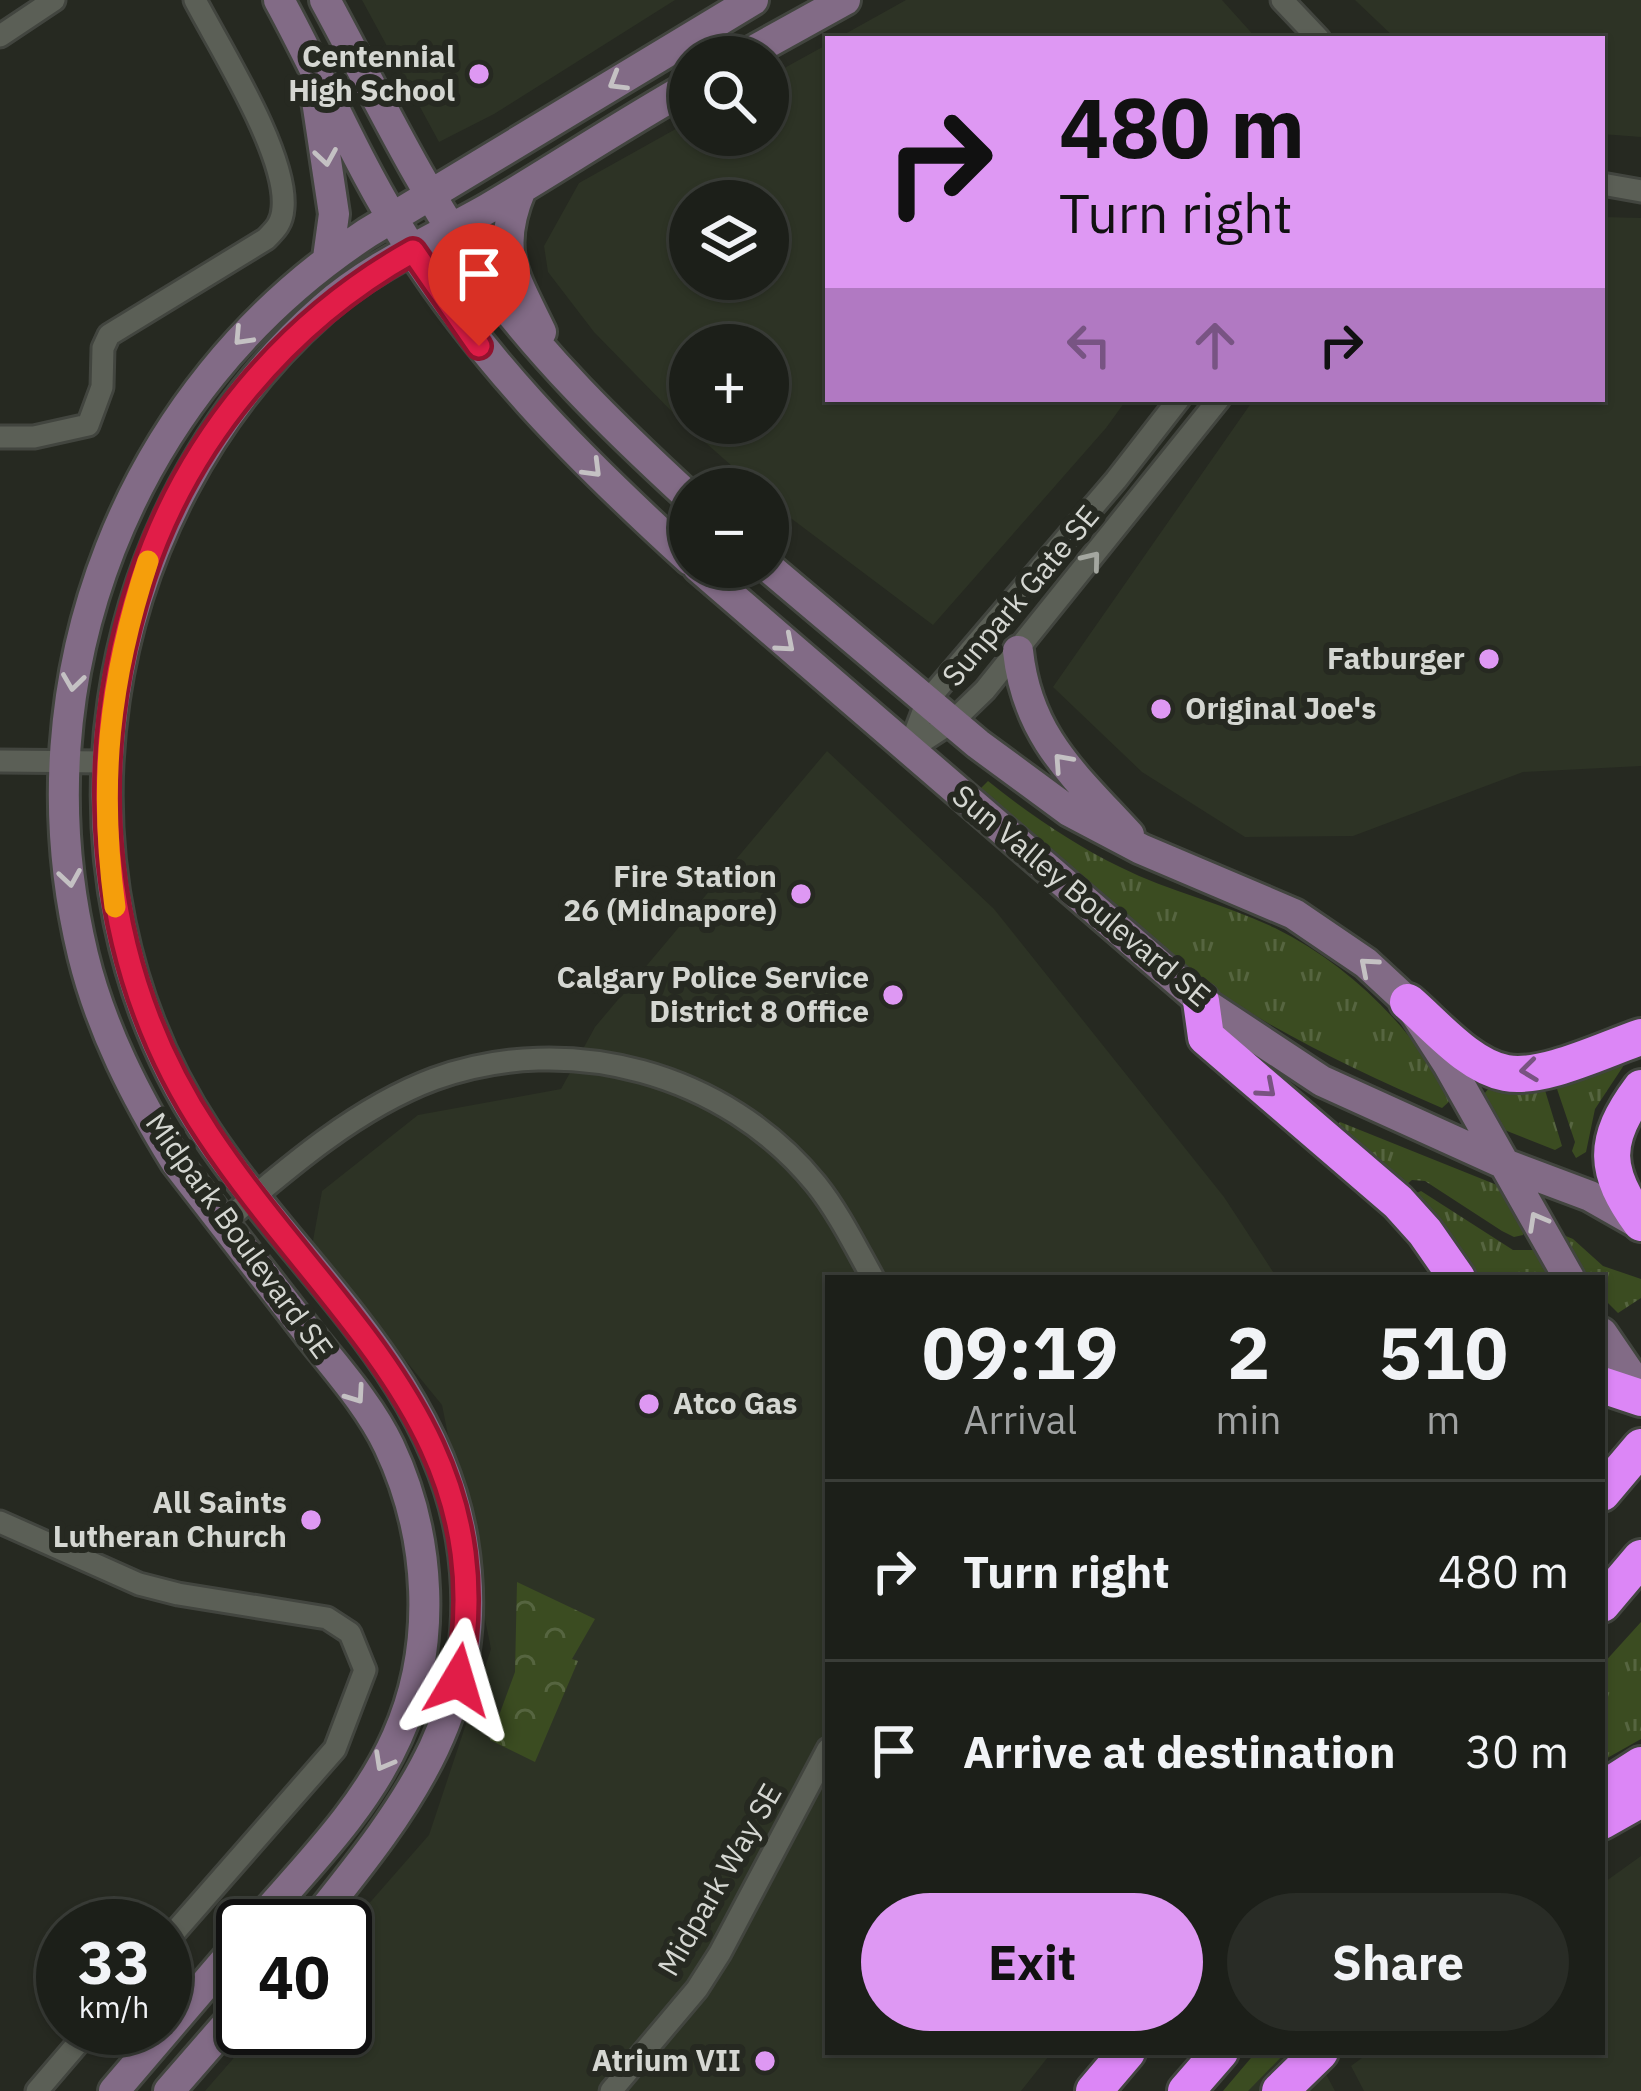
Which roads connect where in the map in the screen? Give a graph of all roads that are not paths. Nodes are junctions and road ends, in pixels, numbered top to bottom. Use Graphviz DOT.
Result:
graph roads {
  1 [pos="54,0"];
  2 [pos="194,0"];
  3 [pos="279,0"];
  4 [pos="325,0"];
  5 [pos="753,0"];
  6 [pos="845,0"];
  7 [pos="1282,0"];
  8 [pos="0,36"];
  9 [pos="780,36"];
  10 [pos="1316,36"];
  11 [pos="310,57"];
  12 [pos="669,98"];
  13 [pos="1605,184"];
  14 [pos="520,189"];
  15 [pos="1641,190"];
  16 [pos="431,194"];
  17 [pos="392,218"];
  18 [pos="451,229"];
  19 [pos="413,251"];
  20 [pos="328,258"];
  21 [pos="560,369"];
  22 [pos="1178,402"];
  23 [pos="1217,402"];
  24 [pos="0,437"];
  25 [pos="669,477"];
  26 [pos="669,541"];
  27 [pos="789,584"];
  28 [pos="722,588"];
  29 [pos="1018,650"];
  30 [pos="927,701"];
  31 [pos="952,722"];
  32 [pos="909,750"];
  33 [pos="0,760"];
  34 [pos="64,761"];
  35 [pos="105,762"];
  36 [pos="1141,849"];
  37 [pos="1201,1000"];
  38 [pos="1408,1002"];
  39 [pos="1641,1037"];
  40 [pos="1641,1088"];
  41 [pos="1505,1164"];
  42 [pos="255,1196"];
  43 [pos="224,1223"];
  44 [pos="1641,1224"];
  45 [pos="871,1275"];
  46 [pos="1455,1275"];
  47 [pos="1567,1275"];
  48 [pos="1605,1338"];
  49 [pos="1605,1386"];
  50 [pos="1641,1394"];
  51 [pos="1641,1447"];
  52 [pos="1605,1489"];
  53 [pos="0,1522"];
  54 [pos="1641,1558"];
  55 [pos="1641,1583"];
  56 [pos="1605,1600"];
  57 [pos="1605,1619"];
  58 [pos="825,1755"];
  59 [pos="1641,1766"];
  60 [pos="1605,1788"];
  61 [pos="1641,1799"];
  62 [pos="1605,1819"];
  63 [pos="278,1899"];
  64 [pos="331,1899"];
  65 [pos="192,1911"];
  66 [pos="216,1972"];
  67 [pos="216,2037"];
  68 [pos="68,2055"];
  69 [pos="1107,2055"];
  70 [pos="1124,2055"];
  71 [pos="1217,2055"];
  72 [pos="1317,2055"];
  73 [pos="37,2091"];
  74 [pos="114,2091"];
  75 [pos="169,2091"];
  76 [pos="610,2091"];
  77 [pos="1082,2091"];
  78 [pos="1094,2091"];
  79 [pos="1186,2091"];
  80 [pos="1280,2091"];
  1 -- 8 [label="street"];
  2 -- 24 [label="street"];
  3 -- 11 [label="street"];
  4 -- 16 [label="street"];
  5 -- 16 [label="street, Midpark Boulevard SE, one-way"];
  6 -- 9 [label="street"];
  7 -- 10 [label="street"];
  11 -- 17 [label="street"];
  11 -- 20 [label="street, one-way"];
  12 -- 14 [label="street, Midpark Boulevard SE"];
  13 -- 15 [label="street"];
  14 -- 18 [label="street, Midpark Boulevard SE"];
  14 -- 21 [label="street"];
  16 -- 17 [label="street, Midpark Boulevard SE"];
  16 -- 18 [label="street"];
  17 -- 19 [label="street"];
  17 -- 20 [label="street, Midpark Boulevard SE"];
  18 -- 19 [label="street, Midpark Boulevard SE"];
  18 -- 21 [label="street"];
  19 -- 26 [label="street, one-way"];
  19 -- 35 [label="street, Midpark Boulevard SE"];
  20 -- 34 [label="street, Midpark Boulevard SE, one-way"];
  21 -- 25 [label="street"];
  22 -- 30 [label="street, Sunpark Gate SE"];
  29 -- 23 [label="street, Sunpark Gate SE, one-way"];
  27 -- 30 [label="street, Sun Valley Boulevard SE"];
  28 -- 32 [label="street, Sun Valley Boulevard SE, one-way"];
  29 -- 31 [label="street, Sunpark Gate SE"];
  36 -- 29 [label="street, one-way"];
  30 -- 31 [label="street, Sun Valley Boulevard SE"];
  30 -- 32 [label="street, Sunpark Gate SE"];
  31 -- 32 [label="street, Sunpark Gate SE"];
  31 -- 36 [label="street, Sun Valley Boulevard SE"];
  32 -- 37 [label="street, Sun Valley Boulevard SE"];
  33 -- 34 [label="street"];
  34 -- 35 [label="street"];
  34 -- 43 [label="street, Midpark Boulevard SE, one-way"];
  35 -- 42 [label="street, Midpark Boulevard SE"];
  38 -- 36 [label="street, Sun Valley Boulevard SE, one-way"];
  37 -- 41 [label="street, Sun Valley Boulevard SE"];
  37 -- 46 [label="highway, one-way"];
  39 -- 38 [label="highway, one-way"];
  38 -- 41 [label="street, Sun Valley Boulevard SE"];
  40 -- 44 [label="highway"];
  41 -- 44 [label="street, Sun Valley Boulevard SE"];
  47 -- 41 [label="street, Sun Valley Boulevard SE, one-way"];
  42 -- 43 [label="street"];
  42 -- 45 [label="street"];
  42 -- 64 [label="street, Midpark Boulevard SE"];
  43 -- 63 [label="street, Midpark Boulevard SE, one-way"];
  48 -- 50 [label="street"];
  49 -- 50 [label="highway"];
  51 -- 52 [label="highway"];
  53 -- 65 [label="street"];
  54 -- 56 [label="highway"];
  55 -- 57 [label="highway"];
  58 -- 76 [label="street, Midpark Way SE"];
  59 -- 60 [label="highway"];
  61 -- 62 [label="highway"];
  66 -- 74 [label="street"];
  67 -- 75 [label="street"];
  68 -- 73 [label="street"];
  69 -- 77 [label="highway"];
  70 -- 78 [label="highway"];
  71 -- 79 [label="highway"];
  72 -- 80 [label="highway"];
}
